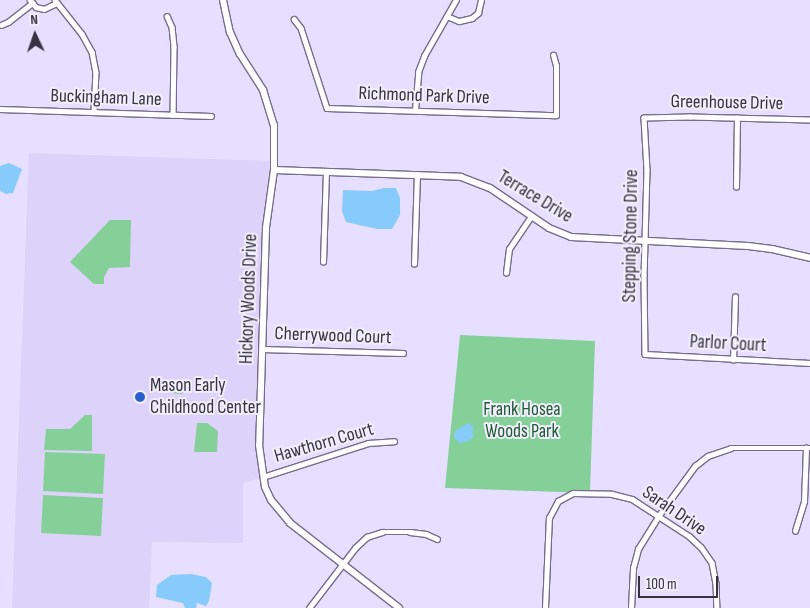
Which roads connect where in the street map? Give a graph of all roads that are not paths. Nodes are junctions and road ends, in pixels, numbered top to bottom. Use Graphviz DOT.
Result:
graph roads {
  1 [pos="223,0"];
  2 [pos="456,0"];
  3 [pos="481,0"];
  4 [pos="56,1"];
  5 [pos="31,2"];
  6 [pos="167,16"];
  7 [pos="447,16"];
  8 [pos="294,19"];
  9 [pos="1,25"];
  10 [pos="552,55"];
  11 [pos="0,110"];
  12 [pos="415,110"];
  13 [pos="94,112"];
  14 [pos="172,115"];
  15 [pos="210,116"];
  16 [pos="644,118"];
  17 [pos="737,118"];
  18 [pos="810,120"];
  19 [pos="274,170"];
  20 [pos="326,172"];
  21 [pos="417,175"];
  22 [pos="736,187"];
  23 [pos="531,216"];
  24 [pos="645,242"];
  25 [pos="810,258"];
  26 [pos="324,262"];
  27 [pos="414,264"];
  28 [pos="506,273"];
  29 [pos="735,297"];
  30 [pos="262,349"];
  31 [pos="403,353"];
  32 [pos="645,354"];
  33 [pos="733,360"];
  34 [pos="810,363"];
  35 [pos="394,441"];
  36 [pos="808,448"];
  37 [pos="263,477"];
  38 [pos="659,515"];
  39 [pos="795,531"];
  40 [pos="437,539"];
  41 [pos="343,564"];
  42 [pos="309,608"];
  43 [pos="399,608"];
  44 [pos="545,608"];
  45 [pos="631,608"];
  46 [pos="716,608"];
  1 -- 19 [label="street, Hickory Woods Drive"];
  2 -- 7 [label="street"];
  3 -- 7 [label="street"];
  4 -- 5 [label="street"];
  4 -- 13 [label="street"];
  5 -- 9 [label="street"];
  6 -- 14 [label="street"];
  7 -- 12 [label="street"];
  8 -- 12 [label="street, Richmond Park Drive"];
  10 -- 12 [label="street, Richmond Park Drive"];
  11 -- 13 [label="street, Buckingham Lane"];
  13 -- 14 [label="street, Buckingham Lane"];
  14 -- 15 [label="street, Buckingham Lane"];
  16 -- 17 [label="street, Greenhouse Drive"];
  16 -- 24 [label="street, Stepping Stone Drive"];
  17 -- 18 [label="street, Greenhouse Drive"];
  17 -- 22 [label="street"];
  19 -- 20 [label="street, Terrace Drive"];
  19 -- 30 [label="street, Hickory Woods Drive"];
  20 -- 21 [label="street, Terrace Drive"];
  20 -- 26 [label="street"];
  21 -- 23 [label="street, Terrace Drive"];
  21 -- 27 [label="street"];
  23 -- 24 [label="street, Terrace Drive"];
  23 -- 28 [label="street"];
  24 -- 25 [label="street, Terrace Drive"];
  24 -- 32 [label="street, Stepping Stone Drive"];
  29 -- 33 [label="street"];
  30 -- 31 [label="street, Cherrywood Court"];
  30 -- 37 [label="street, Hickory Woods Drive"];
  32 -- 33 [label="street, Parlor Court"];
  33 -- 34 [label="street, Parlor Court"];
  35 -- 37 [label="street, Hawthorn Court"];
  36 -- 38 [label="street"];
  36 -- 39 [label="street"];
  37 -- 41 [label="street, Hickory Woods Drive"];
  38 -- 44 [label="street, Sarah Drive"];
  38 -- 45 [label="street"];
  38 -- 46 [label="street, Sarah Drive"];
  40 -- 41 [label="street"];
  41 -- 42 [label="street"];
  41 -- 43 [label="street, Hickory Woods Drive"];
}
